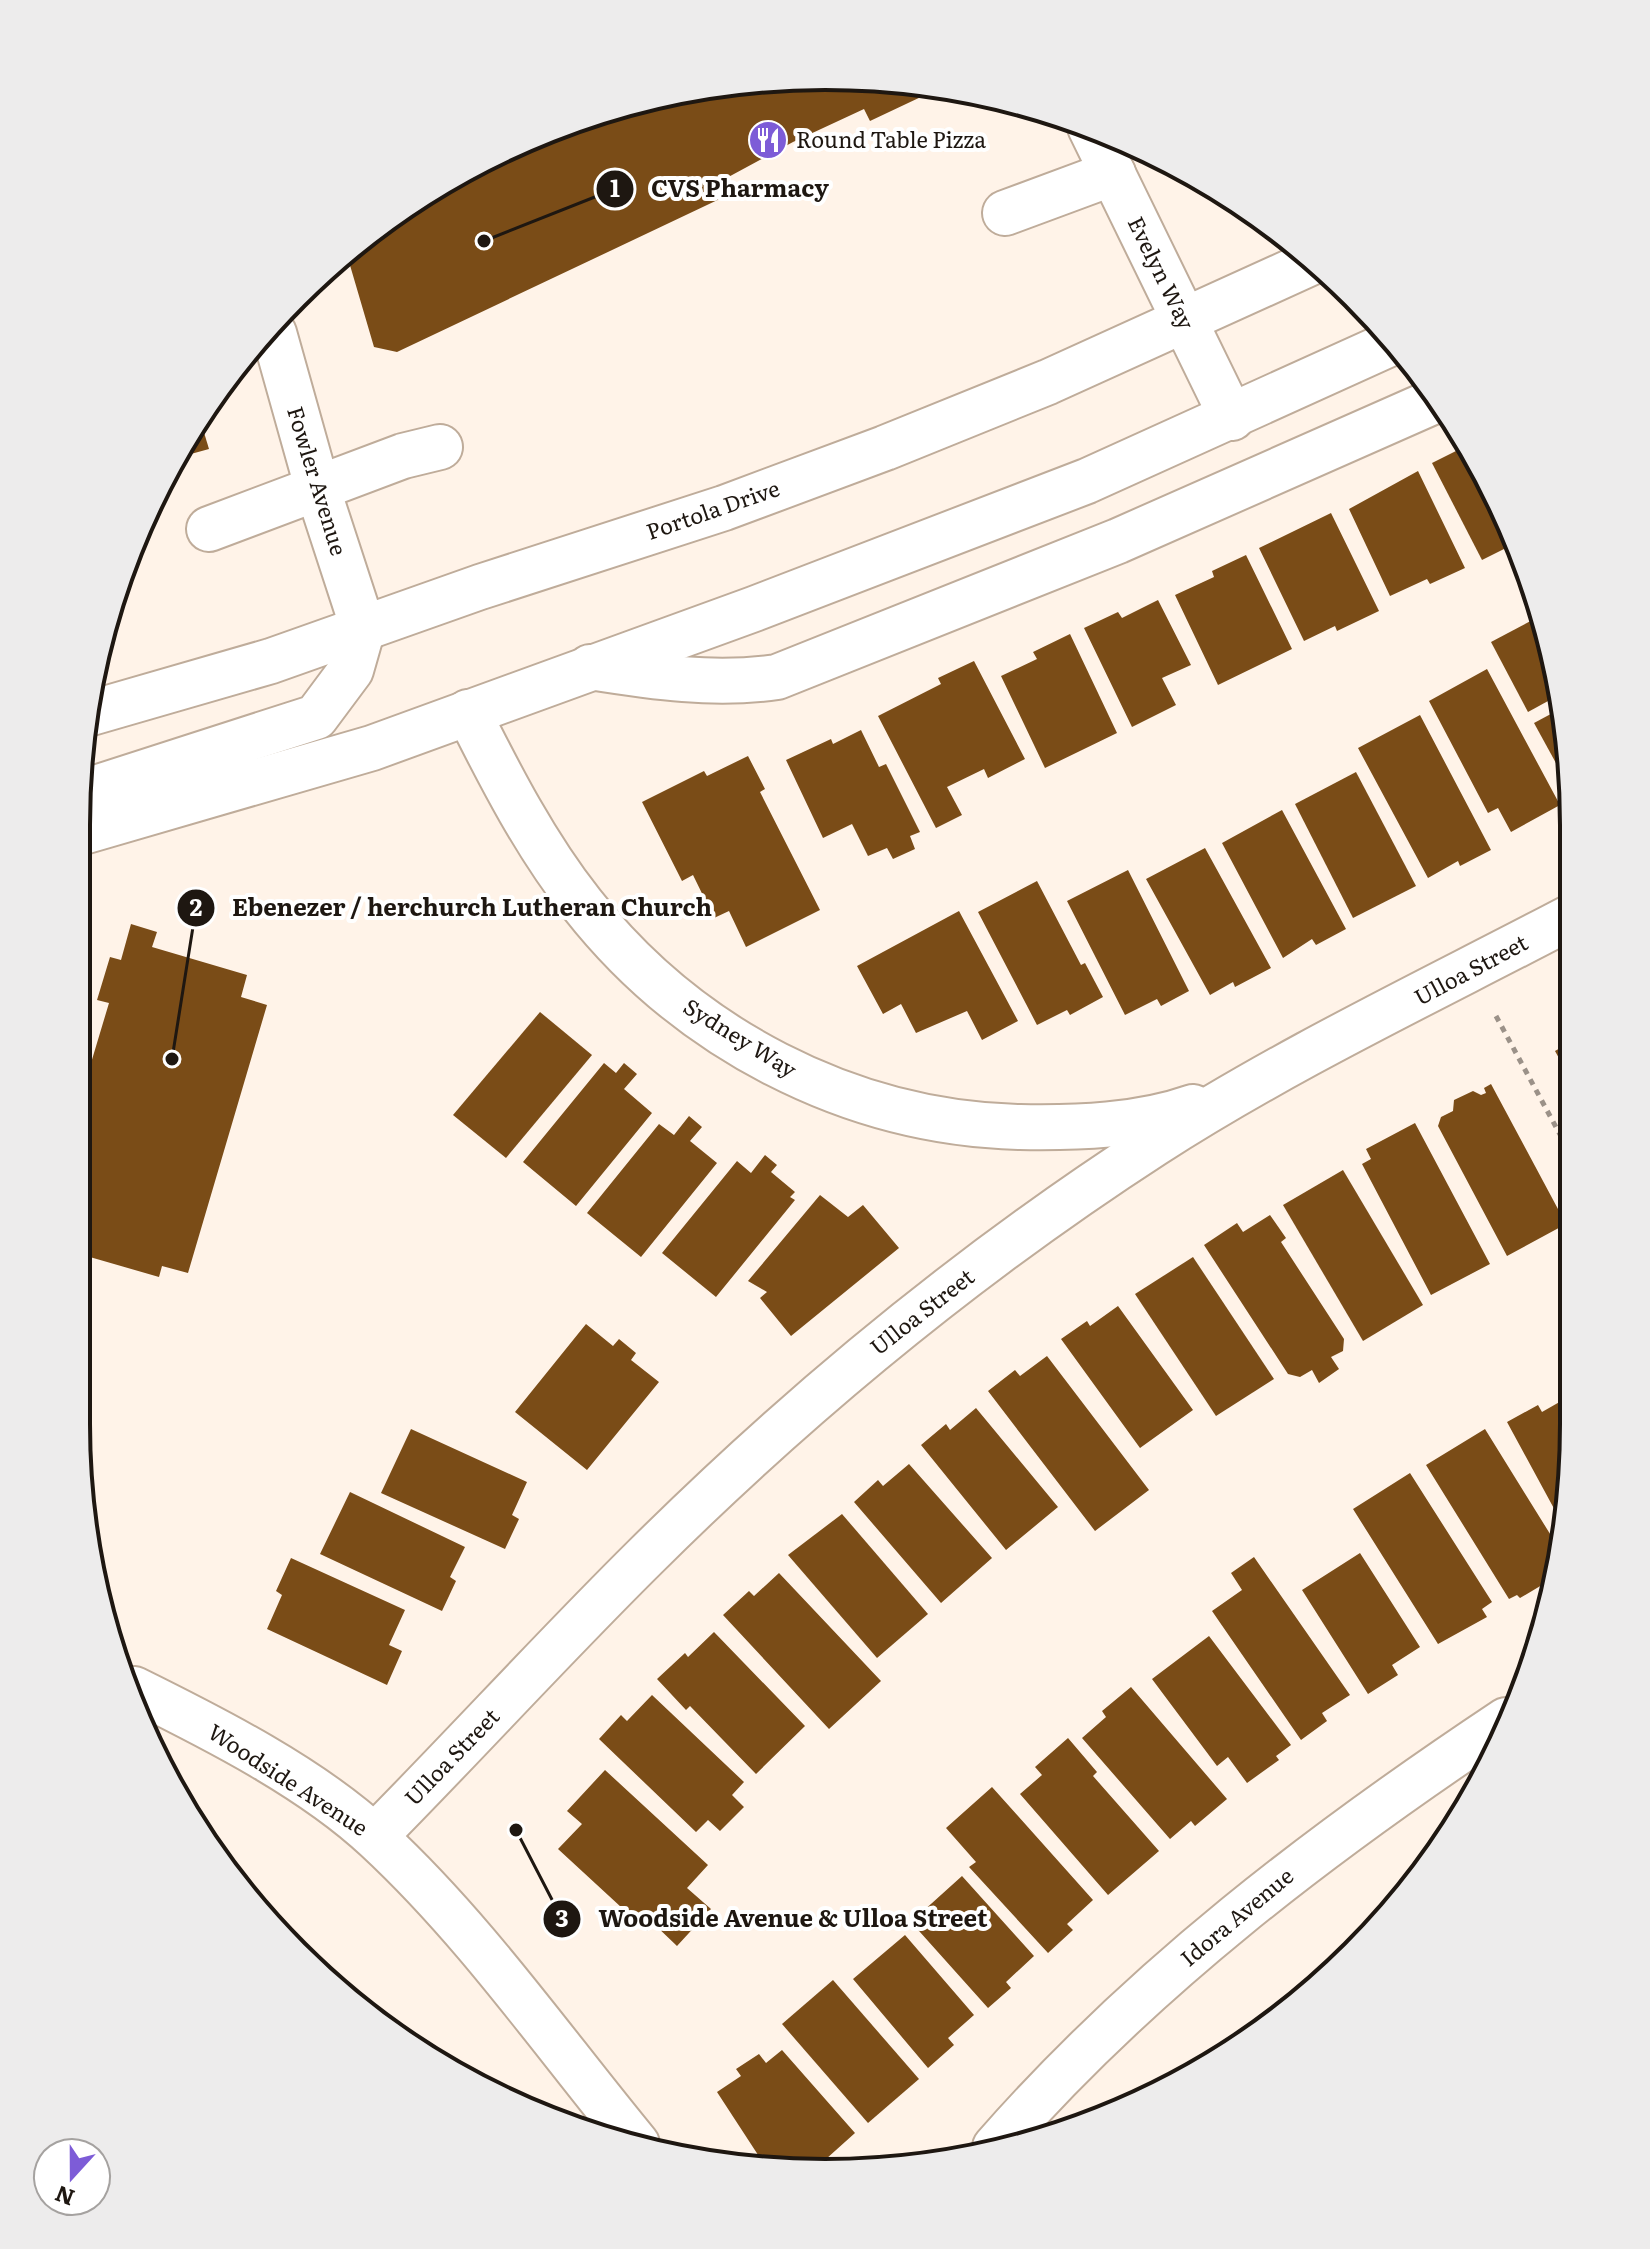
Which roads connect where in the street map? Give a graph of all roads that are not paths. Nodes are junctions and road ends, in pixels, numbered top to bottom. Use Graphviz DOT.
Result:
graph roads {
  1 [pos="1098,143"];
  2 [pos="1113,173"];
  3 [pos="1005,213"];
  4 [pos="1303,266"];
  5 [pos="1184,319"];
  6 [pos="275,337"];
  7 [pos="1383,347"];
  8 [pos="1427,404"];
  9 [pos="1232,418"];
  10 [pos="440,447"];
  11 [pos="318,490"];
  12 [pos="209,529"];
  13 [pos="363,628"];
  14 [pos="590,667"];
  15 [pos="99,711"];
  16 [pos="468,712"];
  17 [pos="91,789"];
  18 [pos="90,830"];
  19 [pos="1560,923"];
  20 [pos="1245,1089"];
  21 [pos="141,1693"];
  22 [pos="1493,1728"];
  23 [pos="375,1836"];
  24 [pos="550,2038"];
  25 [pos="588,2119"];
  26 [pos="627,2131"];
  27 [pos="1005,2136"];
  1 -- 2 [label="street, Evelyn Way"];
  2 -- 3 [label="street"];
  2 -- 5 [label="street, Evelyn Way"];
  4 -- 5 [label="street, Portola Drive"];
  5 -- 9 [label="street, Evelyn Way"];
  5 -- 13 [label="street, Portola Drive"];
  6 -- 11 [label="street, Fowler Avenue"];
  7 -- 9 [label="street"];
  8 -- 14 [label="street"];
  9 -- 14 [label="street"];
  10 -- 11 [label="street"];
  11 -- 12 [label="street"];
  11 -- 13 [label="street, Fowler Avenue"];
  13 -- 15 [label="street, Portola Drive"];
  13 -- 17 [label="street"];
  14 -- 16 [label="street"];
  16 -- 18 [label="street"];
  16 -- 20 [label="street, Sydney Way"];
  19 -- 20 [label="street, Ulloa Street"];
  20 -- 23 [label="street, Ulloa Street"];
  21 -- 23 [label="street, Woodside Avenue"];
  22 -- 27 [label="street, Idora Avenue"];
  23 -- 24 [label="street, Woodside Avenue"];
  24 -- 25 [label="street, Woodside Avenue"];
  24 -- 26 [label="street, Woodside Avenue"];
}
